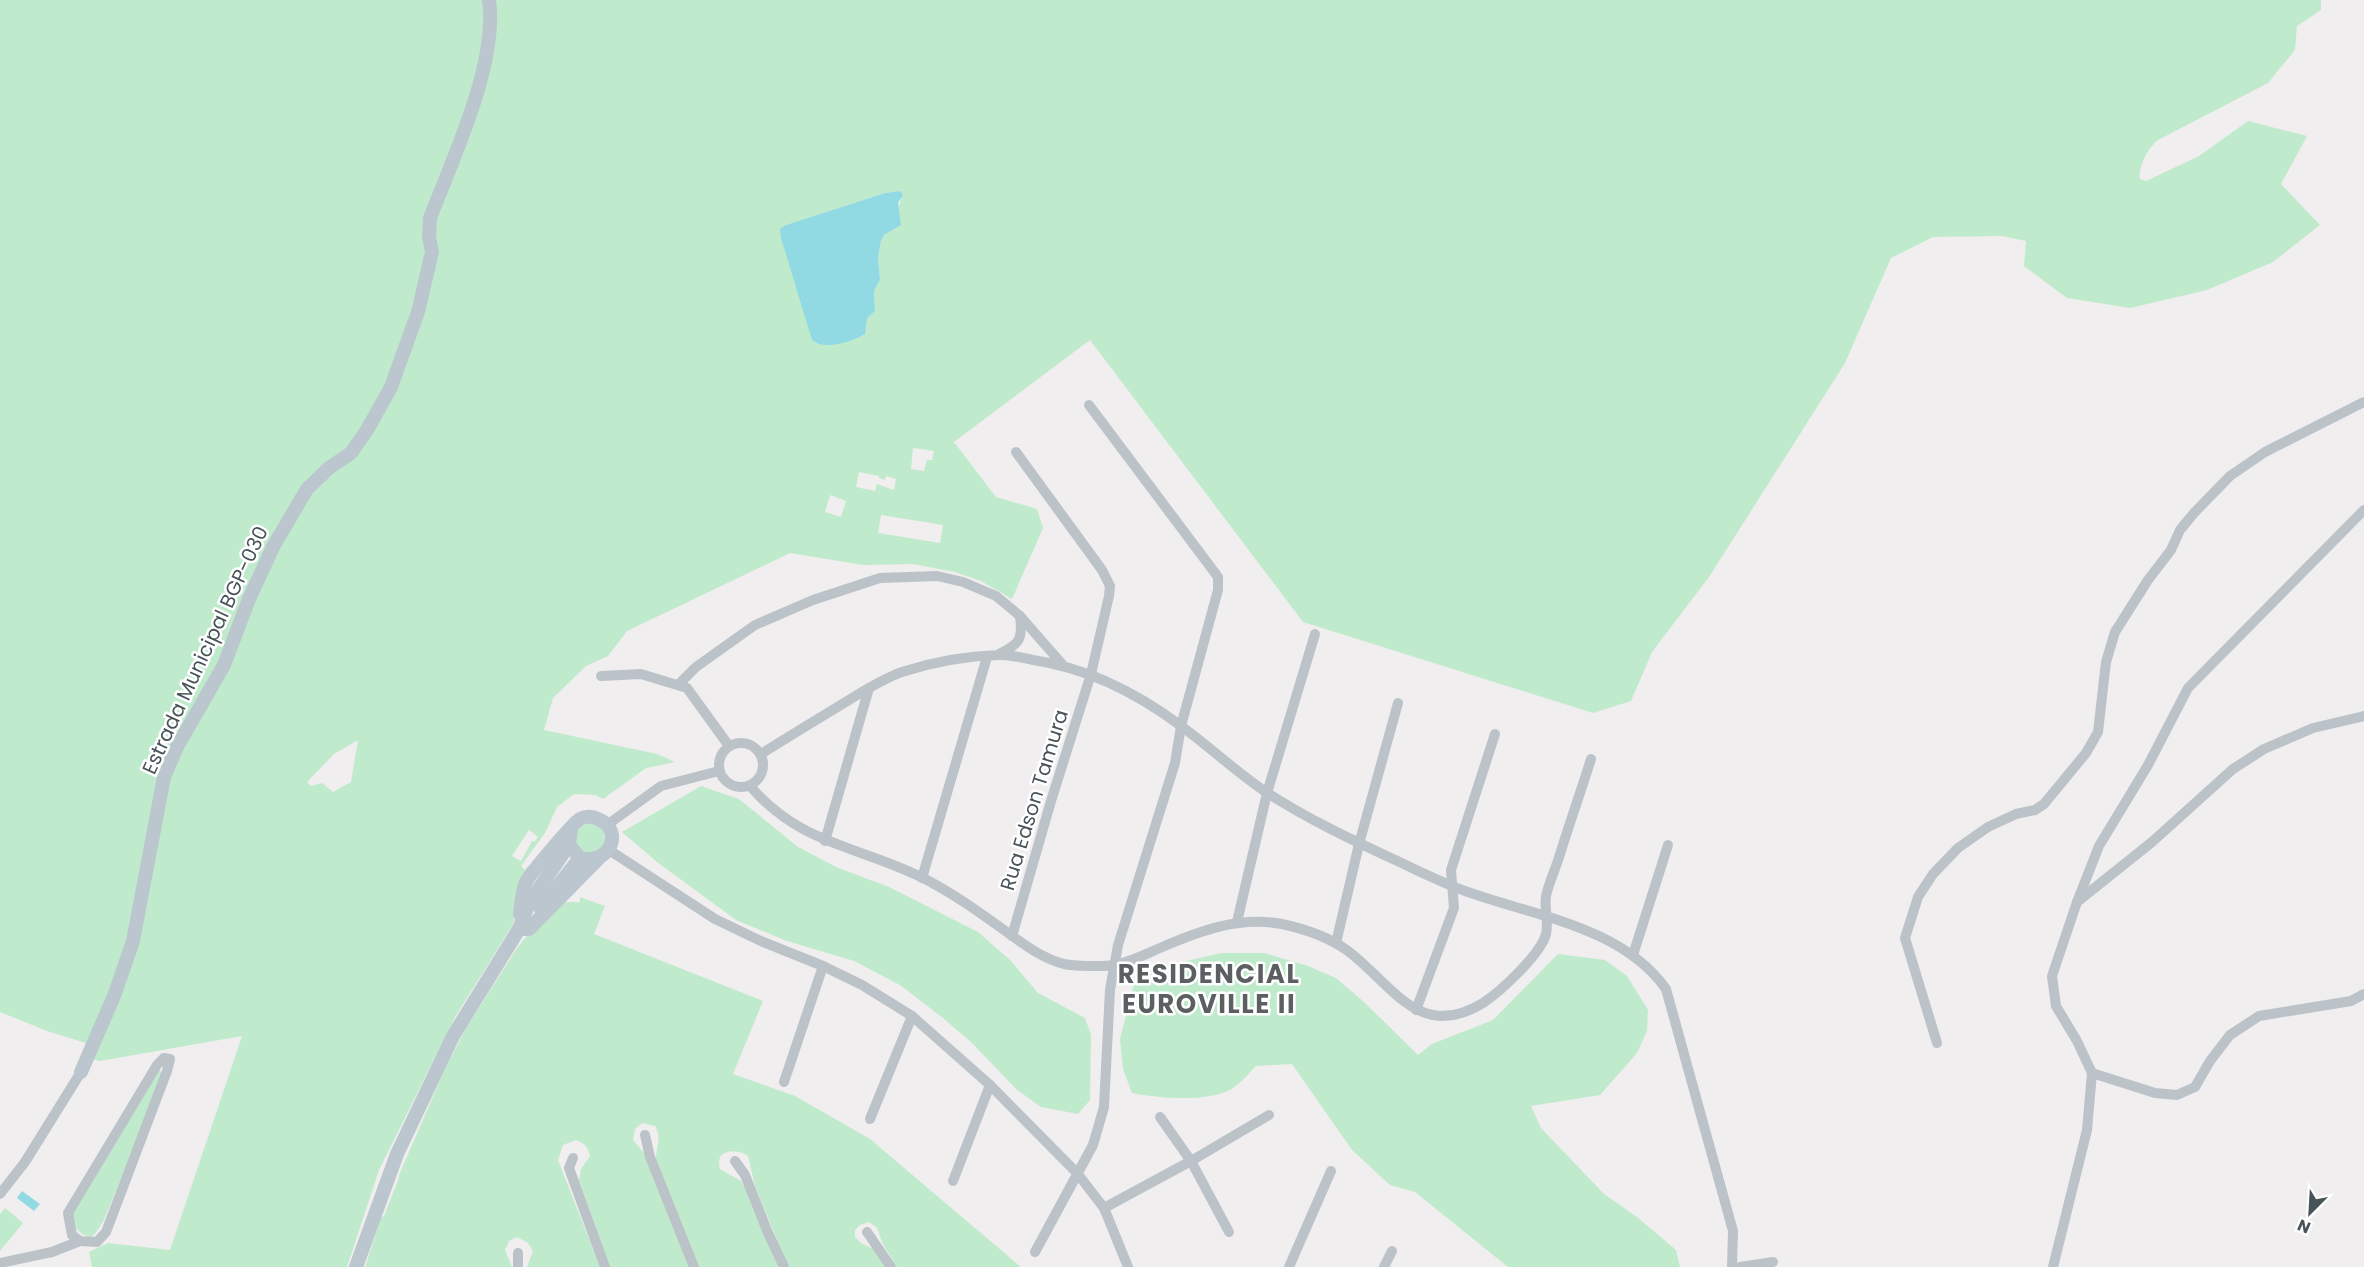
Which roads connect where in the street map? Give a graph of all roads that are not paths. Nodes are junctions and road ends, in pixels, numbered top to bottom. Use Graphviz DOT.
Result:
graph roads {
  1 [pos="489,0"];
  2 [pos="2364,402"];
  3 [pos="1089,405"];
  4 [pos="1016,452"];
  5 [pos="2364,510"];
  6 [pos="1020,616"];
  7 [pos="1315,634"];
  8 [pos="999,654"];
  9 [pos="987,657"];
  10 [pos="1062,664"];
  11 [pos="1091,674"];
  12 [pos="601,676"];
  13 [pos="678,685"];
  14 [pos="869,688"];
  15 [pos="1398,703"];
  16 [pos="2364,716"];
  17 [pos="1181,726"];
  18 [pos="1495,734"];
  19 [pos="729,746"];
  20 [pos="761,754"];
  21 [pos="1591,759"];
  22 [pos="719,771"];
  23 [pos="750,786"];
  24 [pos="1268,793"];
  25 [pos="607,825"];
  26 [pos="571,828"];
  27 [pos="825,841"];
  28 [pos="1359,844"];
  29 [pos="1668,844"];
  30 [pos="572,851"];
  31 [pos="550,853"];
  32 [pos="604,854"];
  33 [pos="922,878"];
  34 [pos="1454,887"];
  35 [pos="2077,902"];
  36 [pos="528,906"];
  37 [pos="1547,918"];
  38 [pos="1237,922"];
  39 [pos="519,928"];
  40 [pos="1012,936"];
  41 [pos="1335,943"];
  42 [pos="1633,955"];
  43 [pos="1113,965"];
  44 [pos="823,966"];
  45 [pos="2364,994"];
  46 [pos="1416,1011"];
  47 [pos="912,1016"];
  48 [pos="1938,1043"];
  49 [pos="81,1072"];
  50 [pos="2092,1073"];
  51 [pos="784,1082"];
  52 [pos="990,1085"];
  53 [pos="1269,1115"];
  54 [pos="1160,1117"];
  55 [pos="870,1119"];
  56 [pos="645,1135"];
  57 [pos="573,1158"];
  58 [pos="735,1161"];
  59 [pos="1191,1161"];
  60 [pos="1331,1171"];
  61 [pos="1077,1173"];
  62 [pos="953,1182"];
  63 [pos="0,1194"];
  64 [pos="1104,1208"];
  65 [pos="867,1232"];
  66 [pos="1229,1232"];
  67 [pos="80,1241"];
  68 [pos="1392,1251"];
  69 [pos="1035,1252"];
  70 [pos="518,1253"];
  71 [pos="1773,1262"];
  72 [pos="0,1263"];
  73 [pos="356,1267"];
  74 [pos="518,1267"];
  75 [pos="605,1267"];
  76 [pos="694,1267"];
  77 [pos="784,1267"];
  78 [pos="891,1267"];
  79 [pos="1128,1267"];
  80 [pos="1289,1267"];
  81 [pos="1384,1267"];
  82 [pos="1732,1267"];
  83 [pos="1740,1267"];
  84 [pos="2053,1267"];
  1 -- 49 [label="street, Estrada Municipal BGP-030"];
  2 -- 48 [label="street"];
  3 -- 17 [label="street"];
  4 -- 11 [label="street, Rua Edson Tamura"];
  5 -- 35 [label="street"];
  6 -- 8 [label="street"];
  6 -- 10 [label="street"];
  6 -- 13 [label="street"];
  7 -- 24 [label="street"];
  8 -- 9 [label="street"];
  8 -- 10 [label="street"];
  9 -- 14 [label="street"];
  9 -- 33 [label="street"];
  10 -- 11 [label="street"];
  11 -- 17 [label="street"];
  11 -- 40 [label="street, Rua Edson Tamura"];
  12 -- 13 [label="street"];
  13 -- 19 [label="street"];
  14 -- 20 [label="street"];
  14 -- 27 [label="street"];
  15 -- 28 [label="street"];
  16 -- 35 [label="street"];
  17 -- 24 [label="street"];
  17 -- 43 [label="street"];
  18 -- 34 [label="street"];
  19 -- 20 [label="street"];
  19 -- 22 [label="street"];
  20 -- 23 [label="street"];
  21 -- 37 [label="street"];
  22 -- 23 [label="street"];
  22 -- 25 [label="street"];
  23 -- 27 [label="street"];
  24 -- 28 [label="street"];
  24 -- 38 [label="street"];
  25 -- 26 [label="street"];
  25 -- 32 [label="street"];
  26 -- 30 [label="street"];
  26 -- 31 [label="street"];
  27 -- 33 [label="street"];
  28 -- 34 [label="street"];
  28 -- 41 [label="street"];
  29 -- 42 [label="street"];
  30 -- 31 [label="street"];
  30 -- 32 [label="street"];
  30 -- 36 [label="street"];
  31 -- 36 [label="street"];
  32 -- 39 [label="street"];
  32 -- 44 [label="street"];
  33 -- 40 [label="street"];
  34 -- 37 [label="street"];
  34 -- 46 [label="street"];
  35 -- 50 [label="street"];
  36 -- 39 [label="street"];
  36 -- 39 [label="street"];
  37 -- 42 [label="street"];
  37 -- 46 [label="street"];
  38 -- 41 [label="street"];
  38 -- 43 [label="street"];
  39 -- 73 [label="street"];
  40 -- 43 [label="street"];
  41 -- 46 [label="street"];
  42 -- 82 [label="street"];
  43 -- 61 [label="street"];
  44 -- 47 [label="street"];
  44 -- 51 [label="street"];
  45 -- 50 [label="street"];
  47 -- 52 [label="street"];
  47 -- 55 [label="street"];
  49 -- 63 [label="street"];
  50 -- 84 [label="street"];
  52 -- 61 [label="street"];
  52 -- 62 [label="street"];
  53 -- 59 [label="street"];
  54 -- 59 [label="street"];
  56 -- 76 [label="street"];
  57 -- 75 [label="street"];
  58 -- 77 [label="street"];
  59 -- 64 [label="street"];
  59 -- 66 [label="street"];
  60 -- 80 [label="street"];
  61 -- 64 [label="street"];
  61 -- 69 [label="street"];
  64 -- 79 [label="street"];
  65 -- 78 [label="street"];
  67 -- 67 [label="street"];
  67 -- 72 [label="street"];
  68 -- 81 [label="street"];
  70 -- 74 [label="street"];
  71 -- 83 [label="street"];
}
